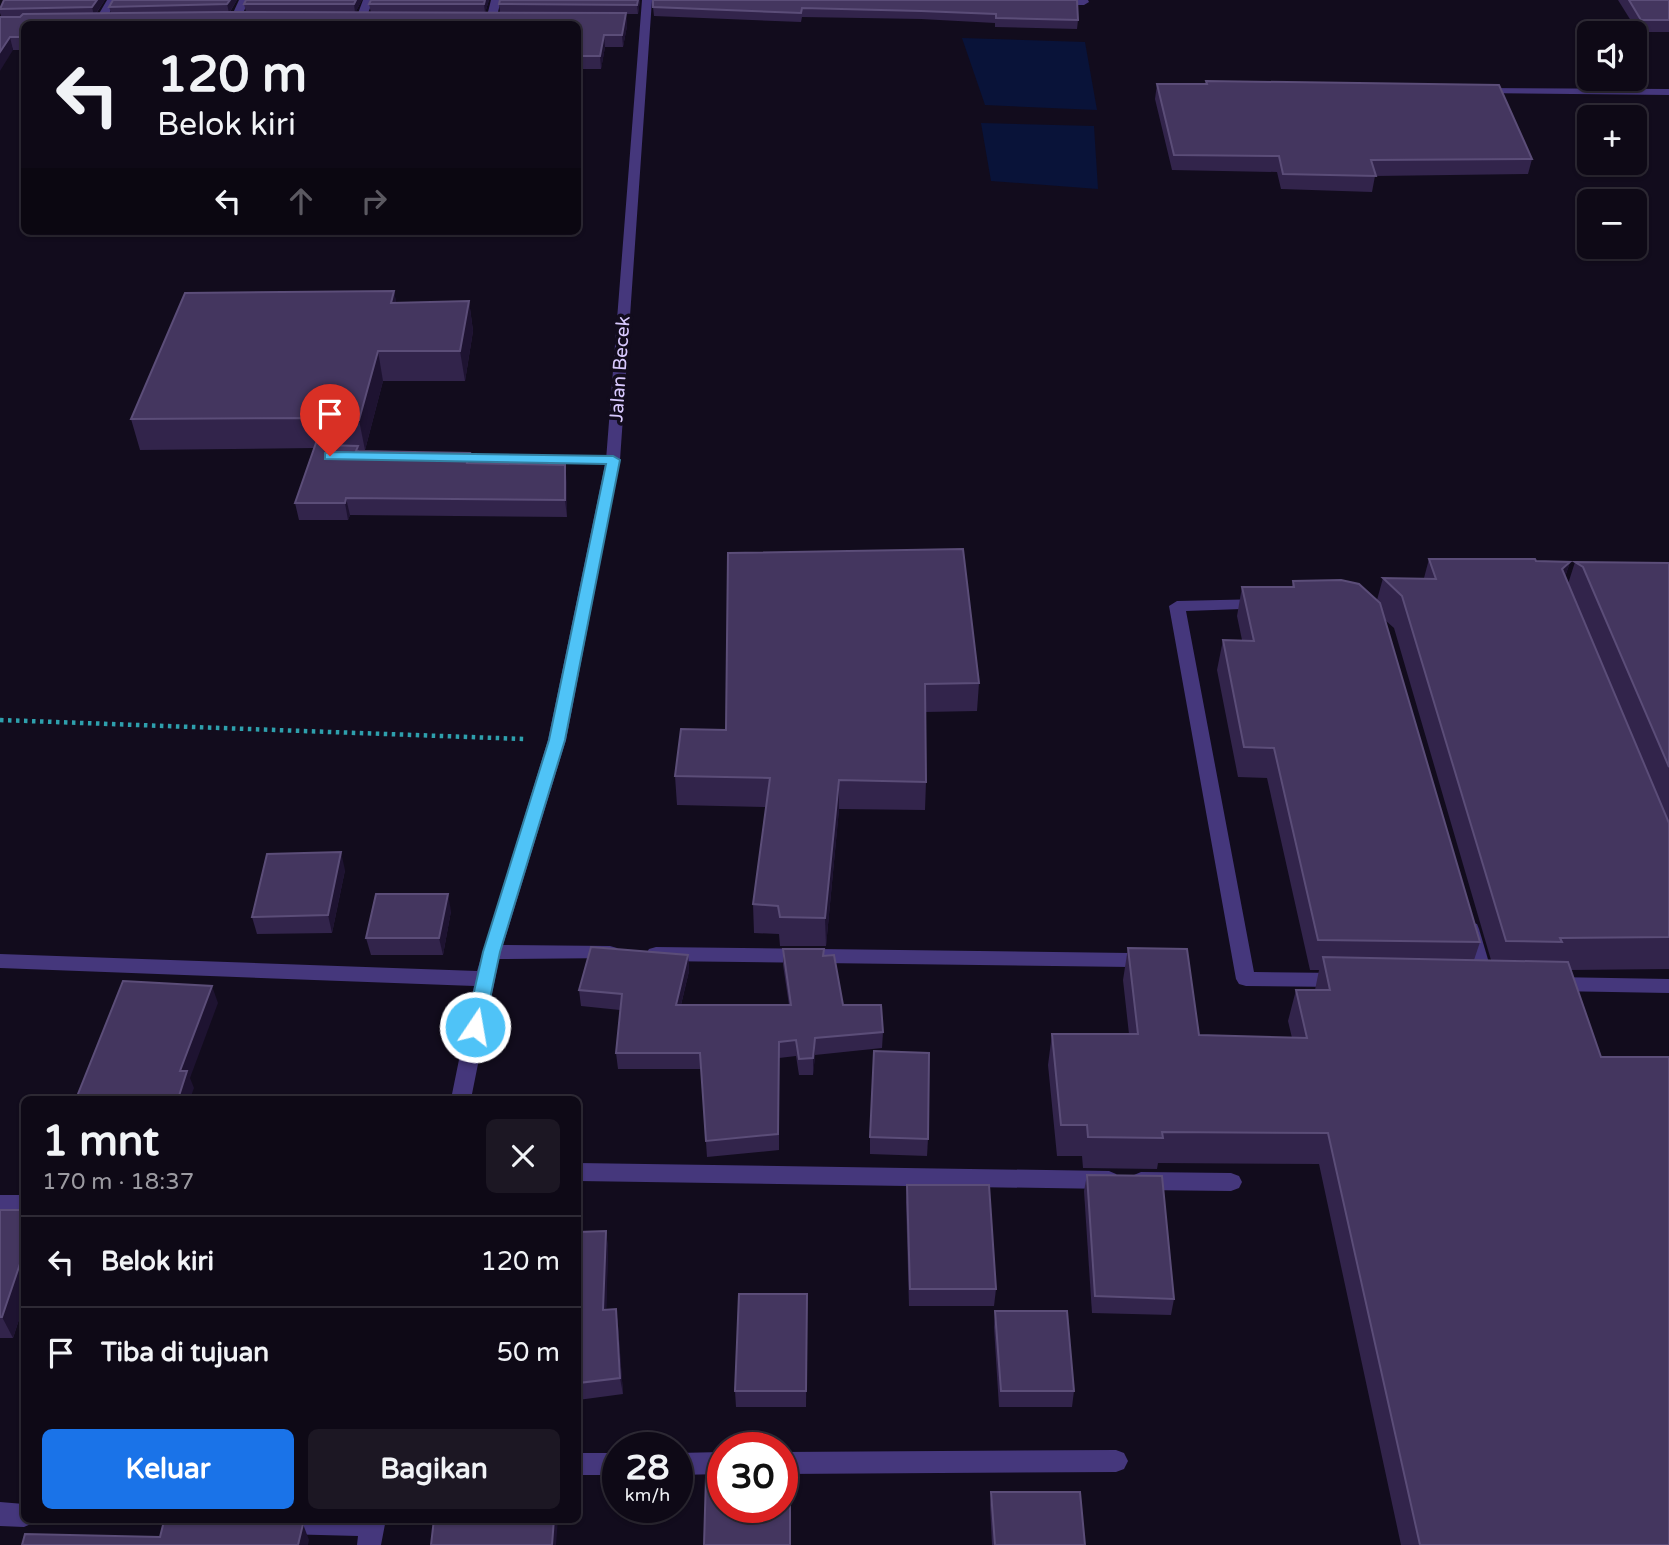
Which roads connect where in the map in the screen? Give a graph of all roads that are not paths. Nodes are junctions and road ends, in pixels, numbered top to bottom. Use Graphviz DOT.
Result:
graph roads {
  1 [pos="111,0"];
  2 [pos="244,0"];
  3 [pos="368,0"];
  4 [pos="496,0"];
  5 [pos="647,0"];
  6 [pos="1046,2"];
  7 [pos="1084,2"];
  8 [pos="221,19"];
  9 [pos="248,19"];
  10 [pos="374,19"];
  11 [pos="478,19"];
  12 [pos="505,19"];
  13 [pos="630,20"];
  14 [pos="644,20"];
  15 [pos="96,21"];
  16 [pos="230,21"];
  17 [pos="234,21"];
  18 [pos="239,21"];
  19 [pos="356,21"];
  20 [pos="486,21"];
  21 [pos="490,21"];
  22 [pos="495,21"];
  23 [pos="1473,91"];
  24 [pos="1669,92"];
  25 [pos="438,458"];
  26 [pos="613,460"];
  27 [pos="1282,603"];
  28 [pos="1466,917"];
  29 [pos="491,952"];
  30 [pos="1130,960"];
  31 [pos="0,961"];
  32 [pos="485,979"];
  33 [pos="1365,981"];
  34 [pos="1459,982"];
  35 [pos="1538,984"];
  36 [pos="1669,986"];
  37 [pos="462,1096"];
  38 [pos="581,1172"];
  39 [pos="1230,1182"];
  40 [pos="21,1204"];
  41 [pos="0,1205"];
  42 [pos="1116,1461"];
  43 [pos="798,1463"];
  44 [pos="581,1464"];
  45 [pos="602,1464"];
  46 [pos="0,1514"];
  47 [pos="21,1514"];
  48 [pos="247,1523"];
  49 [pos="372,1530"];
  1 -- 15 [label="street"];
  2 -- 17 [label="street"];
  3 -- 19 [label="street"];
  4 -- 21 [label="street"];
  5 -- 14 [label="street, Jalan Becek"];
  6 -- 7 [label="street"];
  8 -- 16 [label="street"];
  9 -- 18 [label="street"];
  10 -- 19 [label="street"];
  11 -- 20 [label="street"];
  12 -- 22 [label="street"];
  13 -- 14 [label="street"];
  14 -- 26 [label="street, Jalan Becek"];
  23 -- 24 [label="street"];
  25 -- 26 [label="street"];
  26 -- 29 [label="street, Jalan Becek"];
  27 -- 33 [label="street"];
  28 -- 34 [label="street"];
  29 -- 30 [label="street"];
  29 -- 32 [label="street, Jalan Becek"];
  31 -- 32 [label="street"];
  32 -- 37 [label="street, Jalan Becek"];
  35 -- 36 [label="street"];
  38 -- 39 [label="street"];
  40 -- 41 [label="street"];
  42 -- 43 [label="street"];
  44 -- 45 [label="street"];
  46 -- 47 [label="street"];
  48 -- 49 [label="street"];
}
